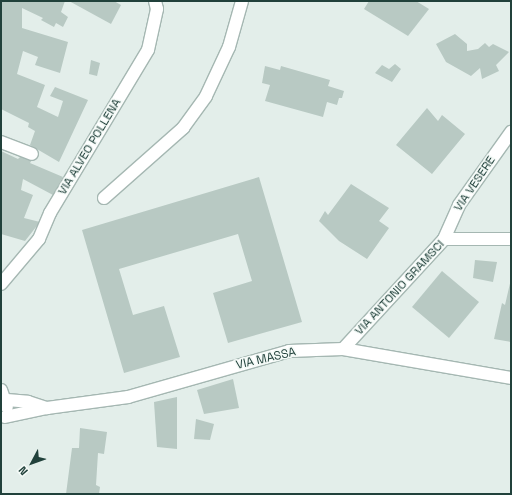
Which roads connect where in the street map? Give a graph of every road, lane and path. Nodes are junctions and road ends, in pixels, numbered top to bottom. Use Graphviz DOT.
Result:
graph roads {
  1 [pos="155,1"];
  2 [pos="242,1"];
  3 [pos="511,132"];
  4 [pos="1,142"];
  5 [pos="32,154"];
  6 [pos="104,198"];
  7 [pos="444,239"];
  8 [pos="511,239"];
  9 [pos="1,284"];
  10 [pos="343,349"];
  11 [pos="511,378"];
  12 [pos="4,395"];
  13 [pos="47,408"];
  14 [pos="3,420"];
  1 -- 9 [label="street, VIA ALVEO POLLENA"];
  2 -- 6 [label="street"];
  3 -- 7 [label="street, VIA VESERE"];
  4 -- 5 [label="street"];
  7 -- 8 [label="street, VIA ANTONIO GRAMSCI"];
  7 -- 10 [label="street, VIA ANTONIO GRAMSCI"];
  10 -- 11 [label="street, VIA MASSA"];
  10 -- 13 [label="street, VIA MASSA"];
  12 -- 13 [label="street, VIA MASSA"];
  12 -- 14 [label="street"];
  13 -- 14 [label="street, VIA MASSA"];
}
